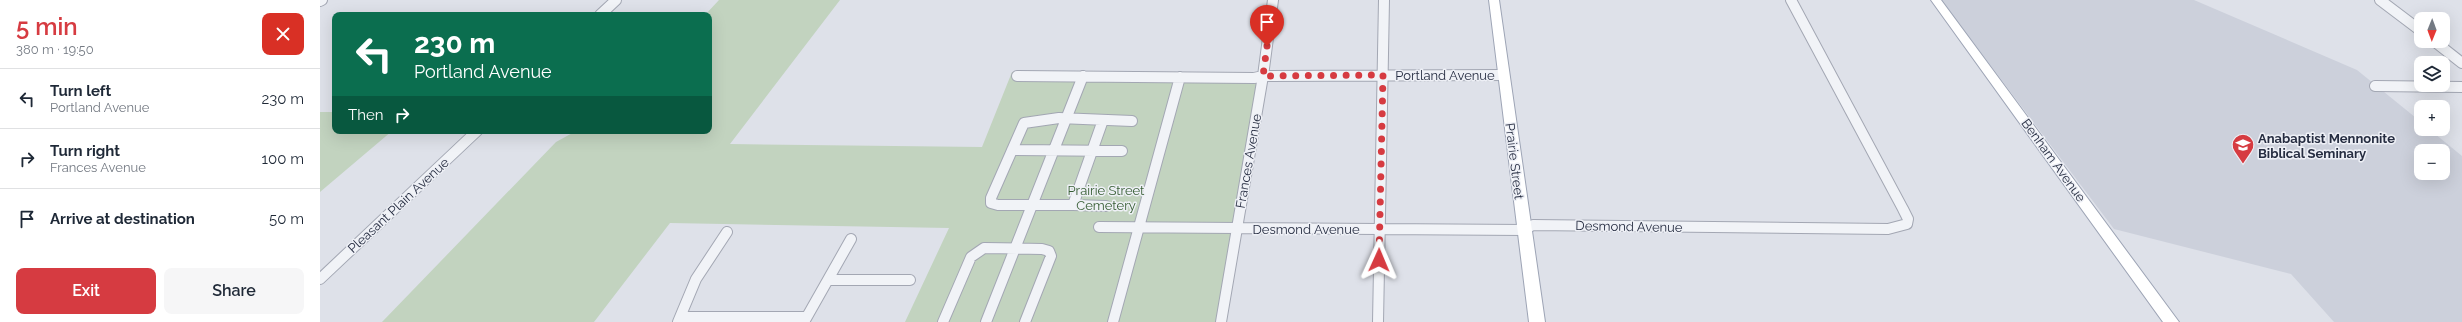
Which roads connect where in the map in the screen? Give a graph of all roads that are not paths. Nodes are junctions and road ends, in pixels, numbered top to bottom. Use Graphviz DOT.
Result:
graph roads {
  1 [pos="616,0"];
  2 [pos="1273,0"];
  3 [pos="1384,0"];
  4 [pos="1494,0"];
  5 [pos="1791,0"];
  6 [pos="1936,0"];
  7 [pos="2380,0"];
  8 [pos="603,12"];
  9 [pos="2414,26"];
  10 [pos="2443,48"];
  11 [pos="2462,63"];
  12 [pos="1383,75"];
  13 [pos="1504,75"];
  14 [pos="1017,76"];
  15 [pos="1082,76"];
  16 [pos="1263,76"];
  17 [pos="1180,77"];
  18 [pos="2375,86"];
  19 [pos="2462,87"];
  20 [pos="1066,119"];
  21 [pos="1103,120"];
  22 [pos="1132,121"];
  23 [pos="474,134"];
  24 [pos="1012,150"];
  25 [pos="1053,150"];
  26 [pos="1091,151"];
  27 [pos="1122,151"];
  28 [pos="1032,205"];
  29 [pos="1074,205"];
  30 [pos="1106,206"];
  31 [pos="1099,228"];
  32 [pos="1139,228"];
  33 [pos="1237,229"];
  34 [pos="1380,230"];
  35 [pos="1524,230"];
  36 [pos="728,232"];
  37 [pos="851,239"];
  38 [pos="1014,248"];
  39 [pos="320,278"];
  40 [pos="828,280"];
  41 [pos="910,280"];
  42 [pos="679,319"];
  43 [pos="805,319"];
  44 [pos="943,322"];
  45 [pos="986,322"];
  46 [pos="1026,322"];
  47 [pos="1113,322"];
  48 [pos="1221,322"];
  49 [pos="1378,322"];
  50 [pos="1537,322"];
  51 [pos="2171,322"];
  1 -- 8 [label="street"];
  2 -- 16 [label="street, Frances Avenue"];
  3 -- 12 [label="street"];
  4 -- 13 [label="main road, Prairie Street"];
  5 -- 35 [label="street, Desmond Avenue"];
  6 -- 51 [label="main road, Benham Avenue"];
  7 -- 9 [label="street"];
  10 -- 11 [label="street"];
  12 -- 13 [label="street, Portland Avenue"];
  12 -- 16 [label="street, Portland Avenue"];
  12 -- 34 [label="street"];
  13 -- 35 [label="main road, Prairie Street"];
  14 -- 15 [label="street, Portland Avenue"];
  15 -- 17 [label="street, Portland Avenue"];
  15 -- 20 [label="street"];
  16 -- 17 [label="street, Portland Avenue"];
  16 -- 33 [label="street, Frances Avenue"];
  17 -- 32 [label="street"];
  18 -- 19 [label="street"];
  20 -- 21 [label="street"];
  20 -- 24 [label="street"];
  20 -- 25 [label="street"];
  21 -- 22 [label="street"];
  21 -- 26 [label="street"];
  23 -- 39 [label="street, Pleasant Plain Avenue"];
  24 -- 25 [label="street"];
  24 -- 28 [label="street"];
  25 -- 26 [label="street"];
  25 -- 28 [label="street"];
  26 -- 27 [label="street"];
  26 -- 29 [label="street"];
  28 -- 29 [label="street"];
  28 -- 38 [label="street"];
  29 -- 30 [label="street"];
  31 -- 32 [label="street, Desmond Avenue"];
  32 -- 33 [label="street, Desmond Avenue"];
  32 -- 47 [label="street"];
  33 -- 34 [label="street, Desmond Avenue"];
  33 -- 48 [label="street, Frances Avenue"];
  34 -- 35 [label="street, Desmond Avenue"];
  34 -- 49 [label="street"];
  35 -- 50 [label="main road, Prairie Street"];
  36 -- 42 [label="street"];
  37 -- 40 [label="street"];
  38 -- 44 [label="street"];
  38 -- 45 [label="street"];
  38 -- 46 [label="street"];
  40 -- 41 [label="street"];
  40 -- 43 [label="street"];
  42 -- 43 [label="street"];
}
